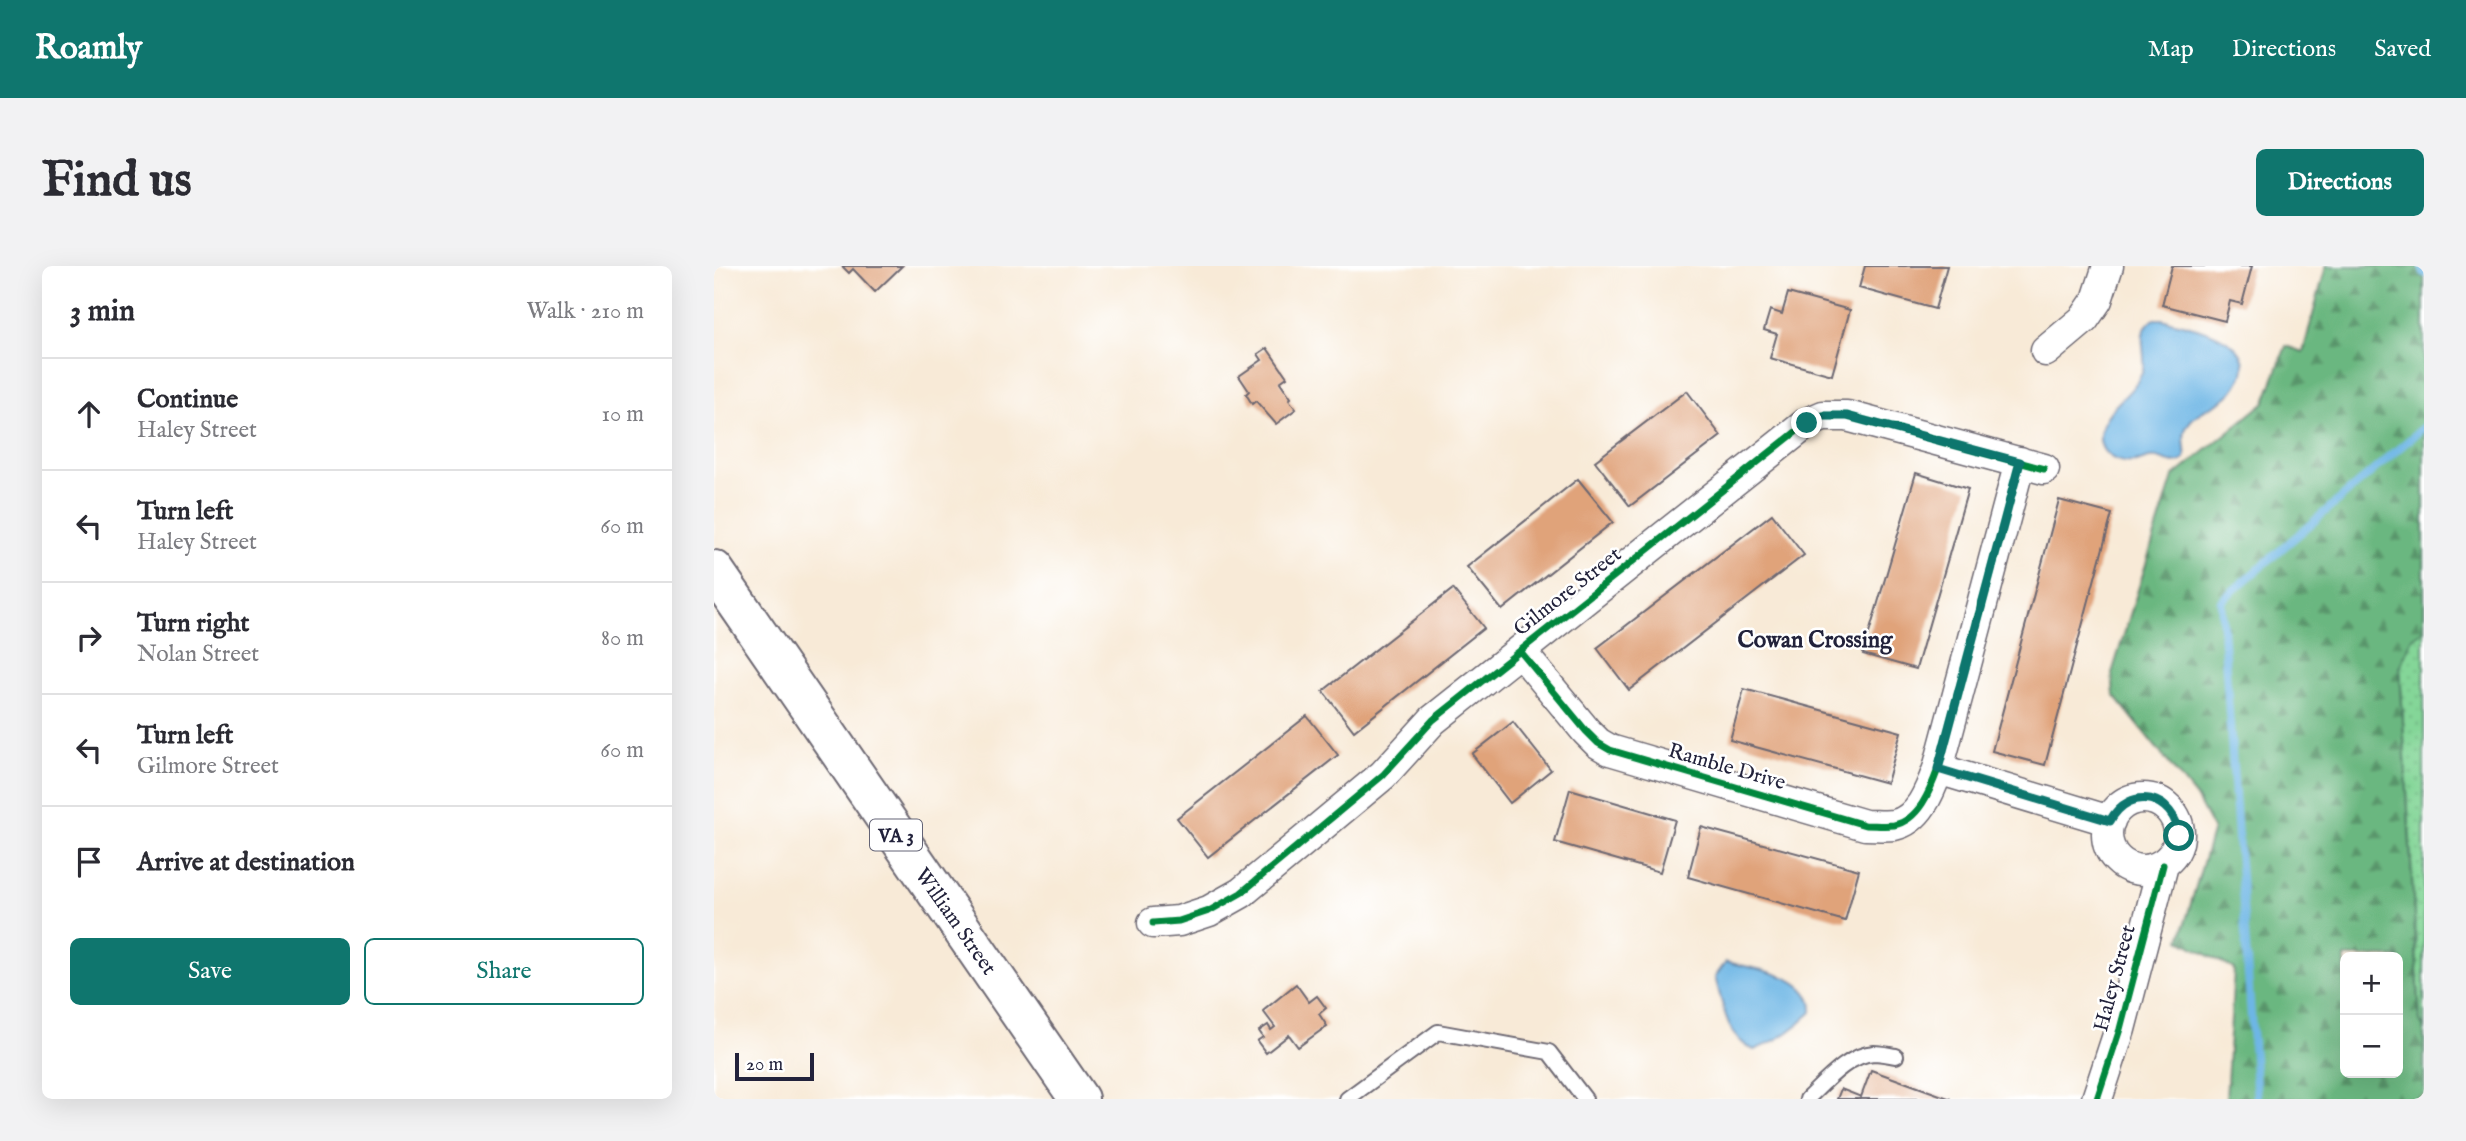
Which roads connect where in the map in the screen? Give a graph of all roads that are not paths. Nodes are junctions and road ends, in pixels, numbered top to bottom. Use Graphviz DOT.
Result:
graph roads {
  1 [pos="2108,266"];
  2 [pos="2046,351"];
  3 [pos="2032,465"];
  4 [pos="714,570"];
  5 [pos="1520,651"];
  6 [pos="1938,769"];
  7 [pos="2110,821"];
  8 [pos="2163,865"];
  9 [pos="1153,923"];
  10 [pos="1896,1056"];
  11 [pos="1079,1099"];
  12 [pos="1348,1099"];
  13 [pos="1585,1099"];
  14 [pos="1807,1099"];
  15 [pos="2097,1099"];
  1 -- 2 [label="street"];
  3 -- 5 [label="street, Gilmore Street"];
  3 -- 6 [label="street, Ramble Drive"];
  4 -- 11 [label="highway, William Street / VA 3"];
  5 -- 6 [label="street, Ramble Drive"];
  5 -- 9 [label="street, Gilmore Street"];
  6 -- 7 [label="street"];
  7 -- 8 [label="street"];
  7 -- 8 [label="street, Haley Street"];
  8 -- 15 [label="street, Haley Street"];
  10 -- 14 [label="lane"];
  12 -- 13 [label="lane"];
}
